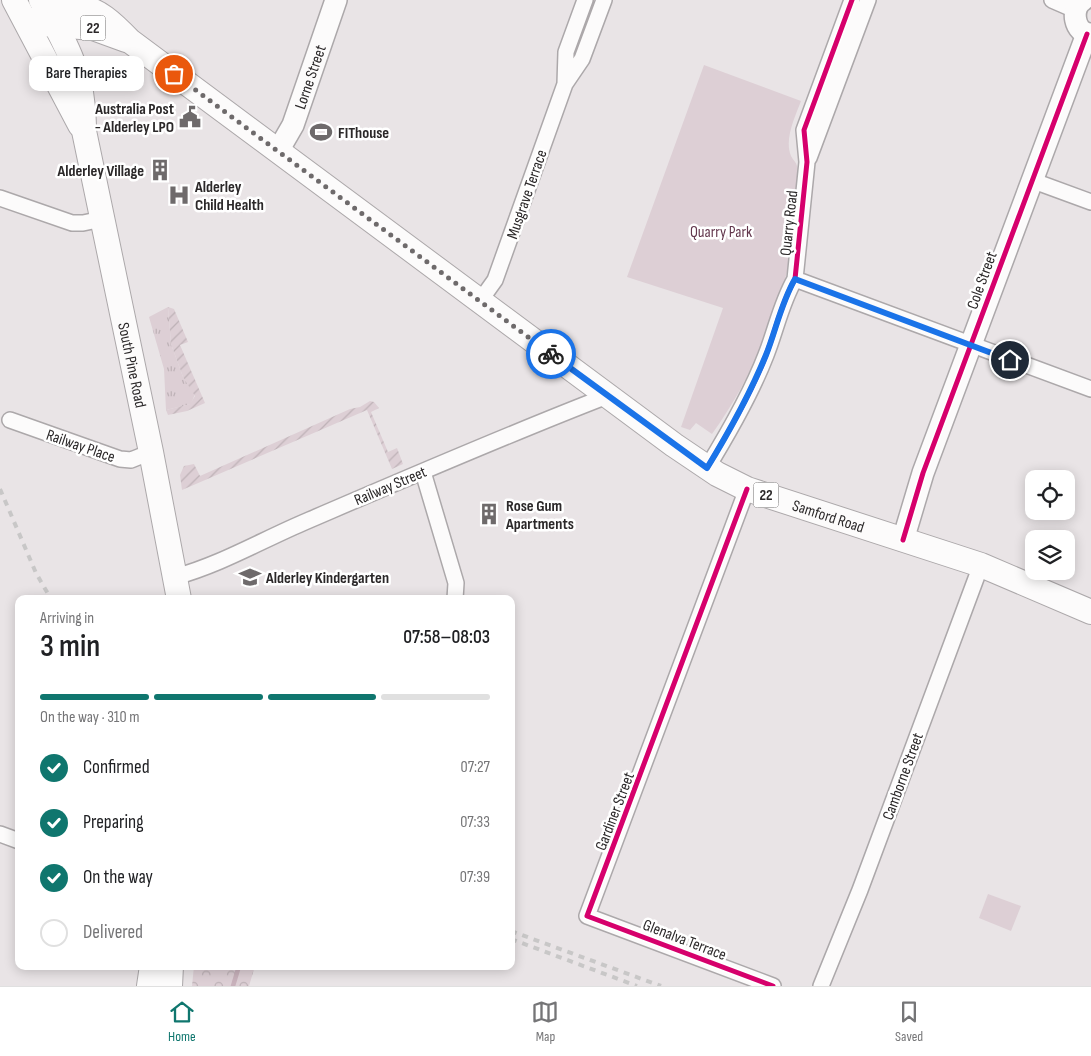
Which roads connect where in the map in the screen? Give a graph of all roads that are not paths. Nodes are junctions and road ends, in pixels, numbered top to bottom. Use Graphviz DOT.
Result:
graph roads {
  1 [pos="336,0"];
  2 [pos="586,0"];
  3 [pos="604,0"];
  4 [pos="852,0"];
  5 [pos="868,0"];
  6 [pos="1052,0"];
  7 [pos="1079,5"];
  8 [pos="61,7"];
  9 [pos="18,13"];
  10 [pos="1089,34"];
  11 [pos="130,41"];
  12 [pos="565,84"];
  13 [pos="84,130"];
  14 [pos="278,151"];
  15 [pos="807,162"];
  16 [pos="1031,180"];
  17 [pos="0,198"];
  18 [pos="1091,202"];
  19 [pos="102,219"];
  20 [pos="795,279"];
  21 [pos="480,301"];
  22 [pos="970,345"];
  23 [pos="1091,389"];
  24 [pos="608,396"];
  25 [pos="10,420"];
  26 [pos="151,452"];
  27 [pos="707,468"];
  28 [pos="423,472"];
  29 [pos="747,489"];
  30 [pos="904,540"];
  31 [pos="981,565"];
  32 [pos="177,588"];
  33 [pos="455,595"];
  34 [pos="1091,612"];
  35 [pos="0,834"];
  36 [pos="15,840"];
  37 [pos="588,916"];
  38 [pos="151,970"];
  39 [pos="172,970"];
  40 [pos="149,986"];
  41 [pos="170,986"];
  42 [pos="773,986"];
  43 [pos="820,986"];
  1 -- 14 [label="street, Lorne Street"];
  2 -- 12 [label="street, Musgrave Terrace"];
  3 -- 12 [label="street, Musgrave Terrace"];
  4 -- 15 [label="street, Quarry Road"];
  5 -- 15 [label="street, Quarry Road"];
  6 -- 7 [label="street"];
  7 -- 10 [label="street, Cole Street"];
  8 -- 9 [label="main road, Samford Road / 22"];
  8 -- 11 [label="main road, Samford Road / 22"];
  8 -- 11 [label="main road, Samford Road / 22"];
  8 -- 13 [label="main road, South Pine Road"];
  9 -- 13 [label="main road, South Pine Road"];
  10 -- 16 [label="street, Cole Street"];
  11 -- 14 [label="main road, Samford Road / 22"];
  12 -- 21 [label="street, Musgrave Terrace"];
  13 -- 19 [label="main road, South Pine Road"];
  14 -- 21 [label="main road, Samford Road / 22"];
  15 -- 20 [label="street, Quarry Road"];
  16 -- 18 [label="street"];
  16 -- 22 [label="street, Cole Street"];
  17 -- 19 [label="street"];
  19 -- 26 [label="main road, South Pine Road"];
  20 -- 22 [label="street"];
  20 -- 27 [label="street, Quarry Road"];
  21 -- 24 [label="main road, Samford Road / 22"];
  22 -- 23 [label="street"];
  22 -- 30 [label="street, Cole Street"];
  24 -- 27 [label="main road, Samford Road / 22"];
  24 -- 28 [label="street, Railway Street"];
  25 -- 26 [label="street, Railway Place"];
  26 -- 32 [label="main road, South Pine Road"];
  27 -- 29 [label="main road, Samford Road / 22"];
  28 -- 32 [label="street, Railway Street"];
  28 -- 33 [label="street"];
  29 -- 30 [label="main road, Samford Road / 22"];
  29 -- 37 [label="street, Gardiner Street"];
  30 -- 31 [label="main road, Samford Road / 22"];
  31 -- 34 [label="main road, Samford Road / 22"];
  31 -- 43 [label="street, Camborne Street"];
  35 -- 36 [label="street"];
  37 -- 42 [label="street, Glenalva Terrace"];
  38 -- 40 [label="main road"];
  39 -- 41 [label="main road"];
}
